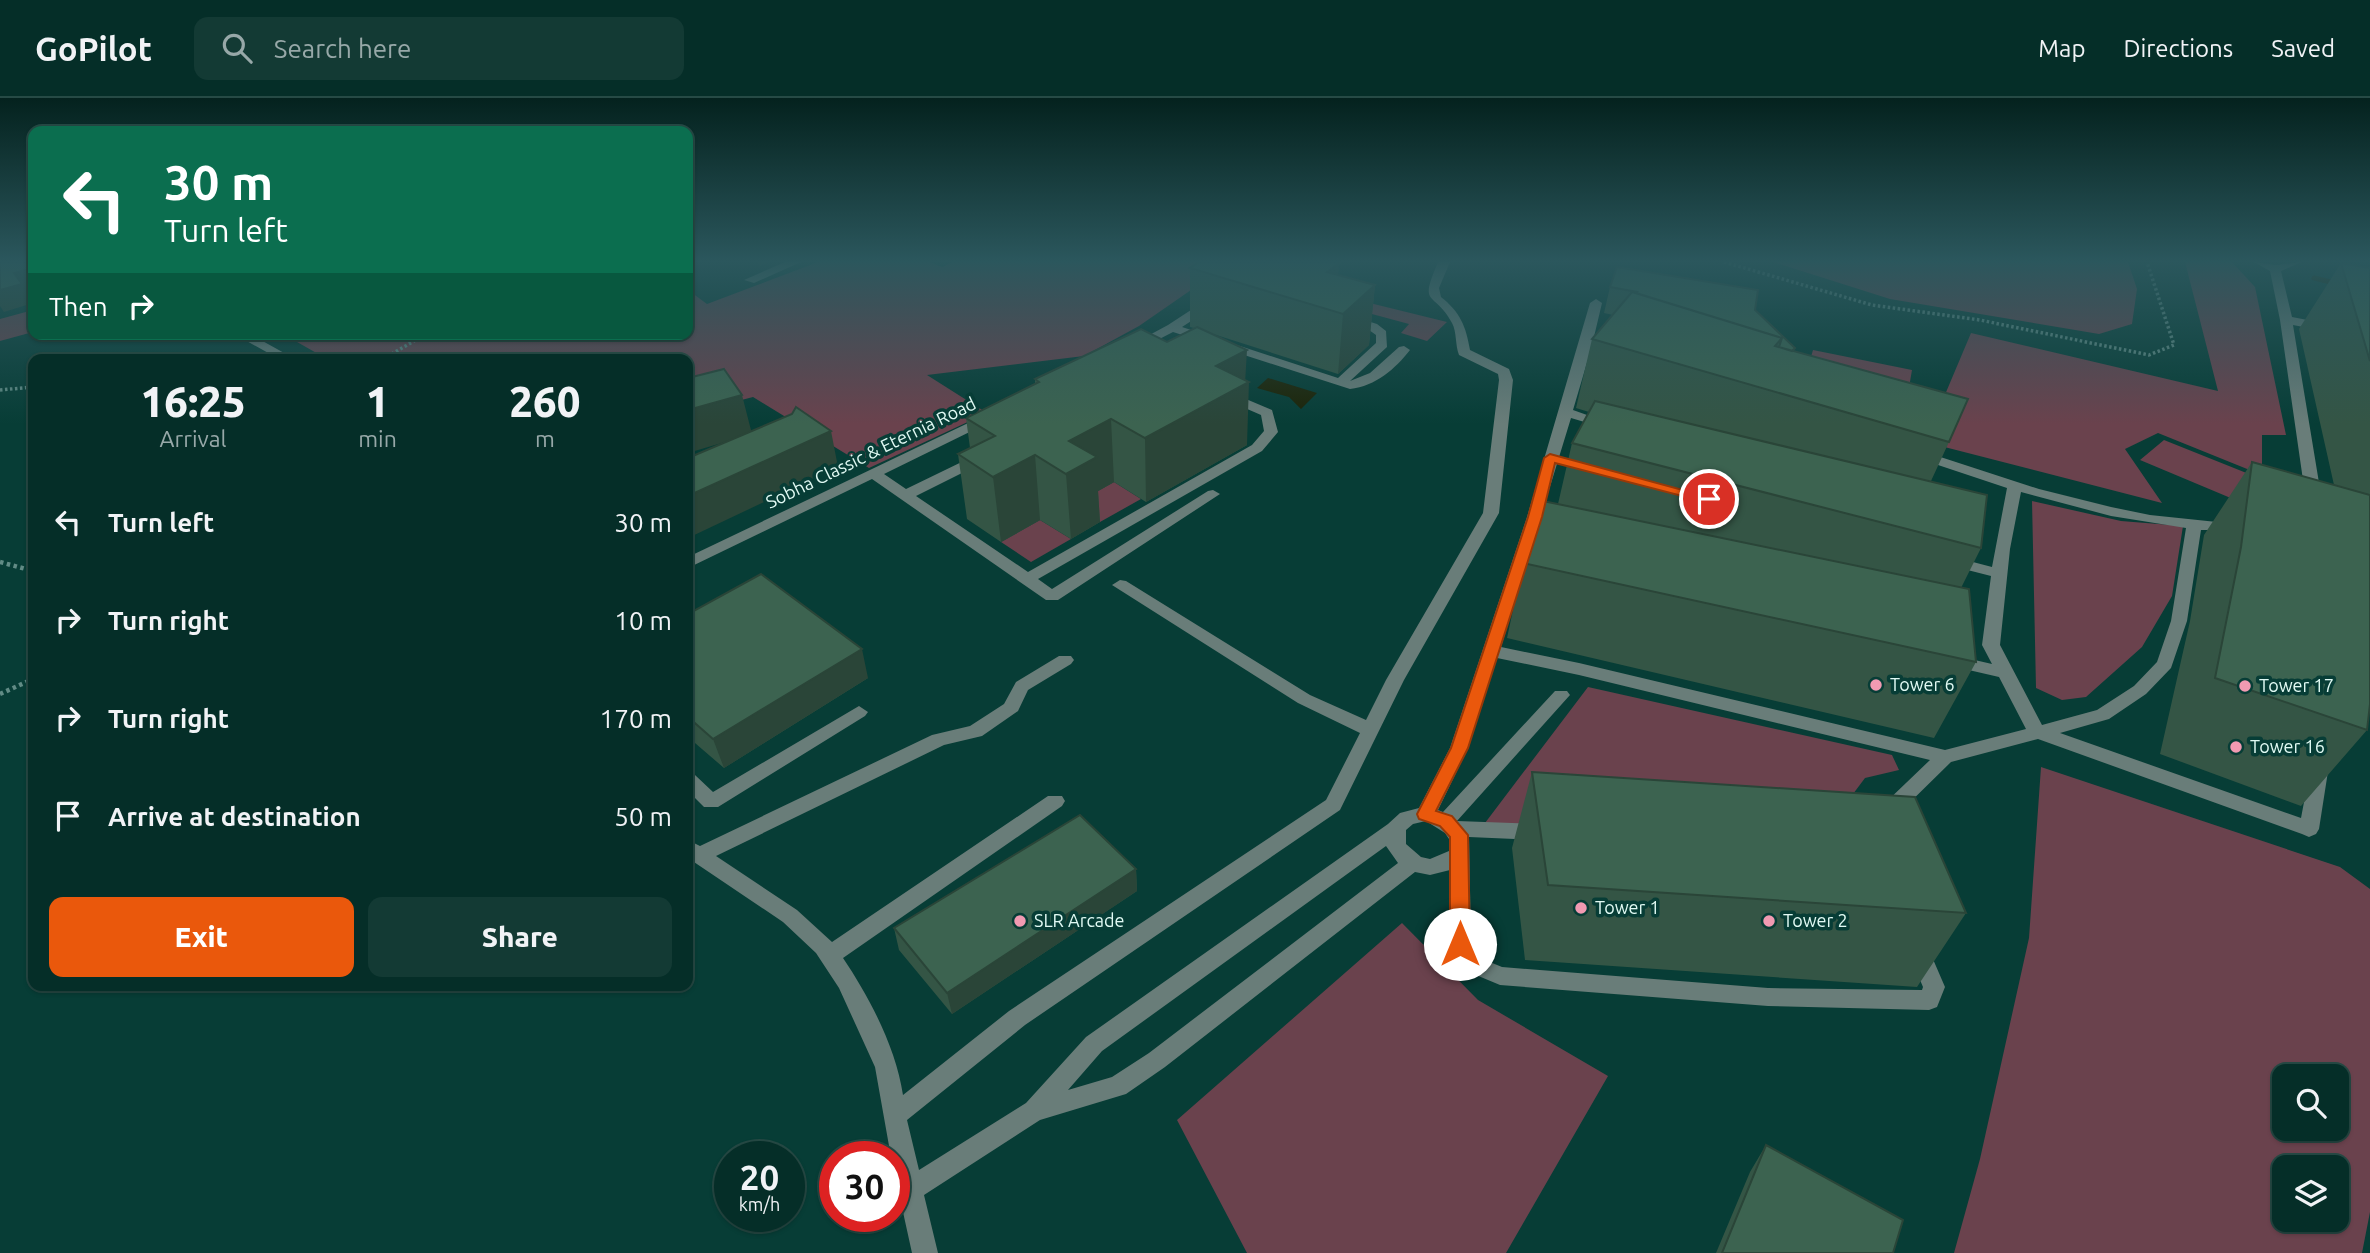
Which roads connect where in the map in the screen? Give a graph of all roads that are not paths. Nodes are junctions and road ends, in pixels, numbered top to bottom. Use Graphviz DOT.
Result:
graph roads {
  1 [pos="1173,316"];
  2 [pos="1190,316"];
  3 [pos="1344,316"];
  4 [pos="1454,316"];
  5 [pos="1592,316"];
  6 [pos="2285,316"];
  7 [pos="2286,320"];
  8 [pos="1175,326"];
  9 [pos="2370,336"];
  10 [pos="252,340"];
  11 [pos="1586,342"];
  12 [pos="1404,350"];
  13 [pos="1122,353"];
  14 [pos="279,354"];
  15 [pos="1625,356"];
  16 [pos="1340,383"];
  17 [pos="1217,391"];
  18 [pos="1564,411"];
  19 [pos="998,413"];
  20 [pos="1617,428"];
  21 [pos="1898,447"];
  22 [pos="990,453"];
  23 [pos="873,473"];
  24 [pos="2015,486"];
  25 [pos="1213,494"];
  26 [pos="905,495"];
  27 [pos="2307,511"];
  28 [pos="2194,526"];
  29 [pos="2247,528"];
  30 [pos="1935,557"];
  31 [pos="693,561"];
  32 [pos="2001,574"];
  33 [pos="1027,579"];
  34 [pos="1120,585"];
  35 [pos="1490,651"];
  36 [pos="1936,657"];
  37 [pos="1065,660"];
  38 [pos="2003,672"];
  39 [pos="1561,695"];
  40 [pos="859,712"];
  41 [pos="1370,730"];
  42 [pos="2036,731"];
  43 [pos="2323,748"];
  44 [pos="1945,757"];
  45 [pos="693,785"];
  46 [pos="1055,801"];
  47 [pos="1426,814"];
  48 [pos="1394,830"];
  49 [pos="1454,833"];
  50 [pos="1563,833"];
  51 [pos="1879,835"];
  52 [pos="693,851"];
  53 [pos="1412,863"];
  54 [pos="1911,934"];
  55 [pos="829,956"];
  56 [pos="1034,1111"];
  57 [pos="894,1116"];
  58 [pos="911,1189"];
  59 [pos="925,1253"];
  1 -- 8 [label="street"];
  2 -- 8 [label="street"];
  3 -- 16 [label="street"];
  4 -- 41 [label="street"];
  5 -- 11 [label="street"];
  6 -- 7 [label="street"];
  7 -- 9 [label="street"];
  7 -- 27 [label="street"];
  8 -- 13 [label="street"];
  8 -- 16 [label="street"];
  10 -- 14 [label="street"];
  11 -- 15 [label="street"];
  11 -- 18 [label="street"];
  12 -- 16 [label="street"];
  17 -- 33 [label="street"];
  18 -- 20 [label="street"];
  18 -- 35 [label="street"];
  19 -- 23 [label="street, Sobha Classic & Eternia Road"];
  21 -- 24 [label="street"];
  22 -- 26 [label="street"];
  23 -- 26 [label="street"];
  23 -- 31 [label="street, Sobha Classic & Eternia Road"];
  24 -- 28 [label="street"];
  24 -- 32 [label="street"];
  25 -- 33 [label="street"];
  26 -- 33 [label="street"];
  28 -- 29 [label="street"];
  28 -- 42 [label="street"];
  30 -- 32 [label="street"];
  32 -- 38 [label="street"];
  34 -- 41 [label="street"];
  35 -- 44 [label="street"];
  35 -- 47 [label="street"];
  36 -- 38 [label="street"];
  37 -- 52 [label="street"];
  38 -- 42 [label="street"];
  39 -- 49 [label="street"];
  40 -- 45 [label="street"];
  41 -- 57 [label="street"];
  42 -- 43 [label="street"];
  42 -- 44 [label="street"];
  44 -- 51 [label="street"];
  46 -- 55 [label="street"];
  47 -- 48 [label="street"];
  47 -- 49 [label="street"];
  48 -- 53 [label="street"];
  48 -- 56 [label="street"];
  49 -- 50 [label="street"];
  49 -- 53 [label="street"];
  49 -- 54 [label="street"];
  52 -- 55 [label="street"];
  53 -- 56 [label="street"];
  55 -- 57 [label="street"];
  56 -- 58 [label="street"];
  57 -- 58 [label="street"];
  58 -- 59 [label="street"];
}
